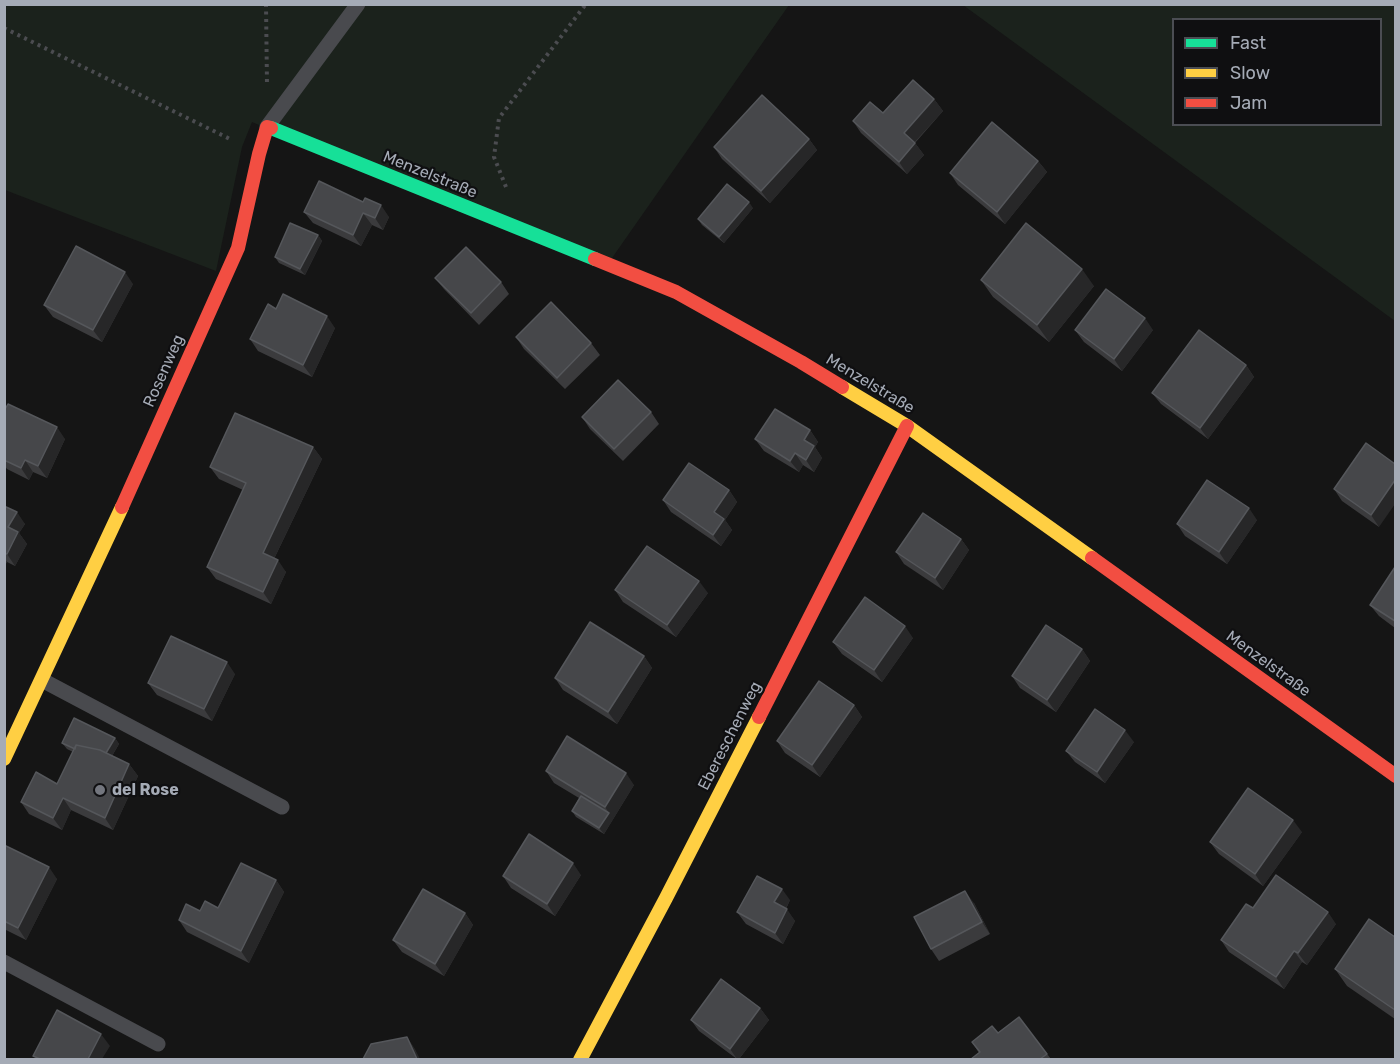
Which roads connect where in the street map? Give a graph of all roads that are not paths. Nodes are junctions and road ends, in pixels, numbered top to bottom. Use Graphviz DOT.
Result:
graph roads {
  1 [pos="358,4"];
  2 [pos="267,127"];
  3 [pos="906,426"];
  4 [pos="42,680"];
  5 [pos="4,759"];
  6 [pos="1395,776"];
  7 [pos="282,807"];
  8 [pos="4,962"];
  9 [pos="158,1044"];
  10 [pos="580,1059"];
  1 -- 2 [label="lane, Rosenweg"];
  2 -- 3 [label="street, Menzelstraße"];
  2 -- 4 [label="street, Rosenweg"];
  3 -- 6 [label="street, Menzelstraße"];
  3 -- 10 [label="street, Ebereschenweg"];
  4 -- 5 [label="street, Rosenweg"];
  4 -- 7 [label="lane"];
  8 -- 9 [label="lane"];
}
